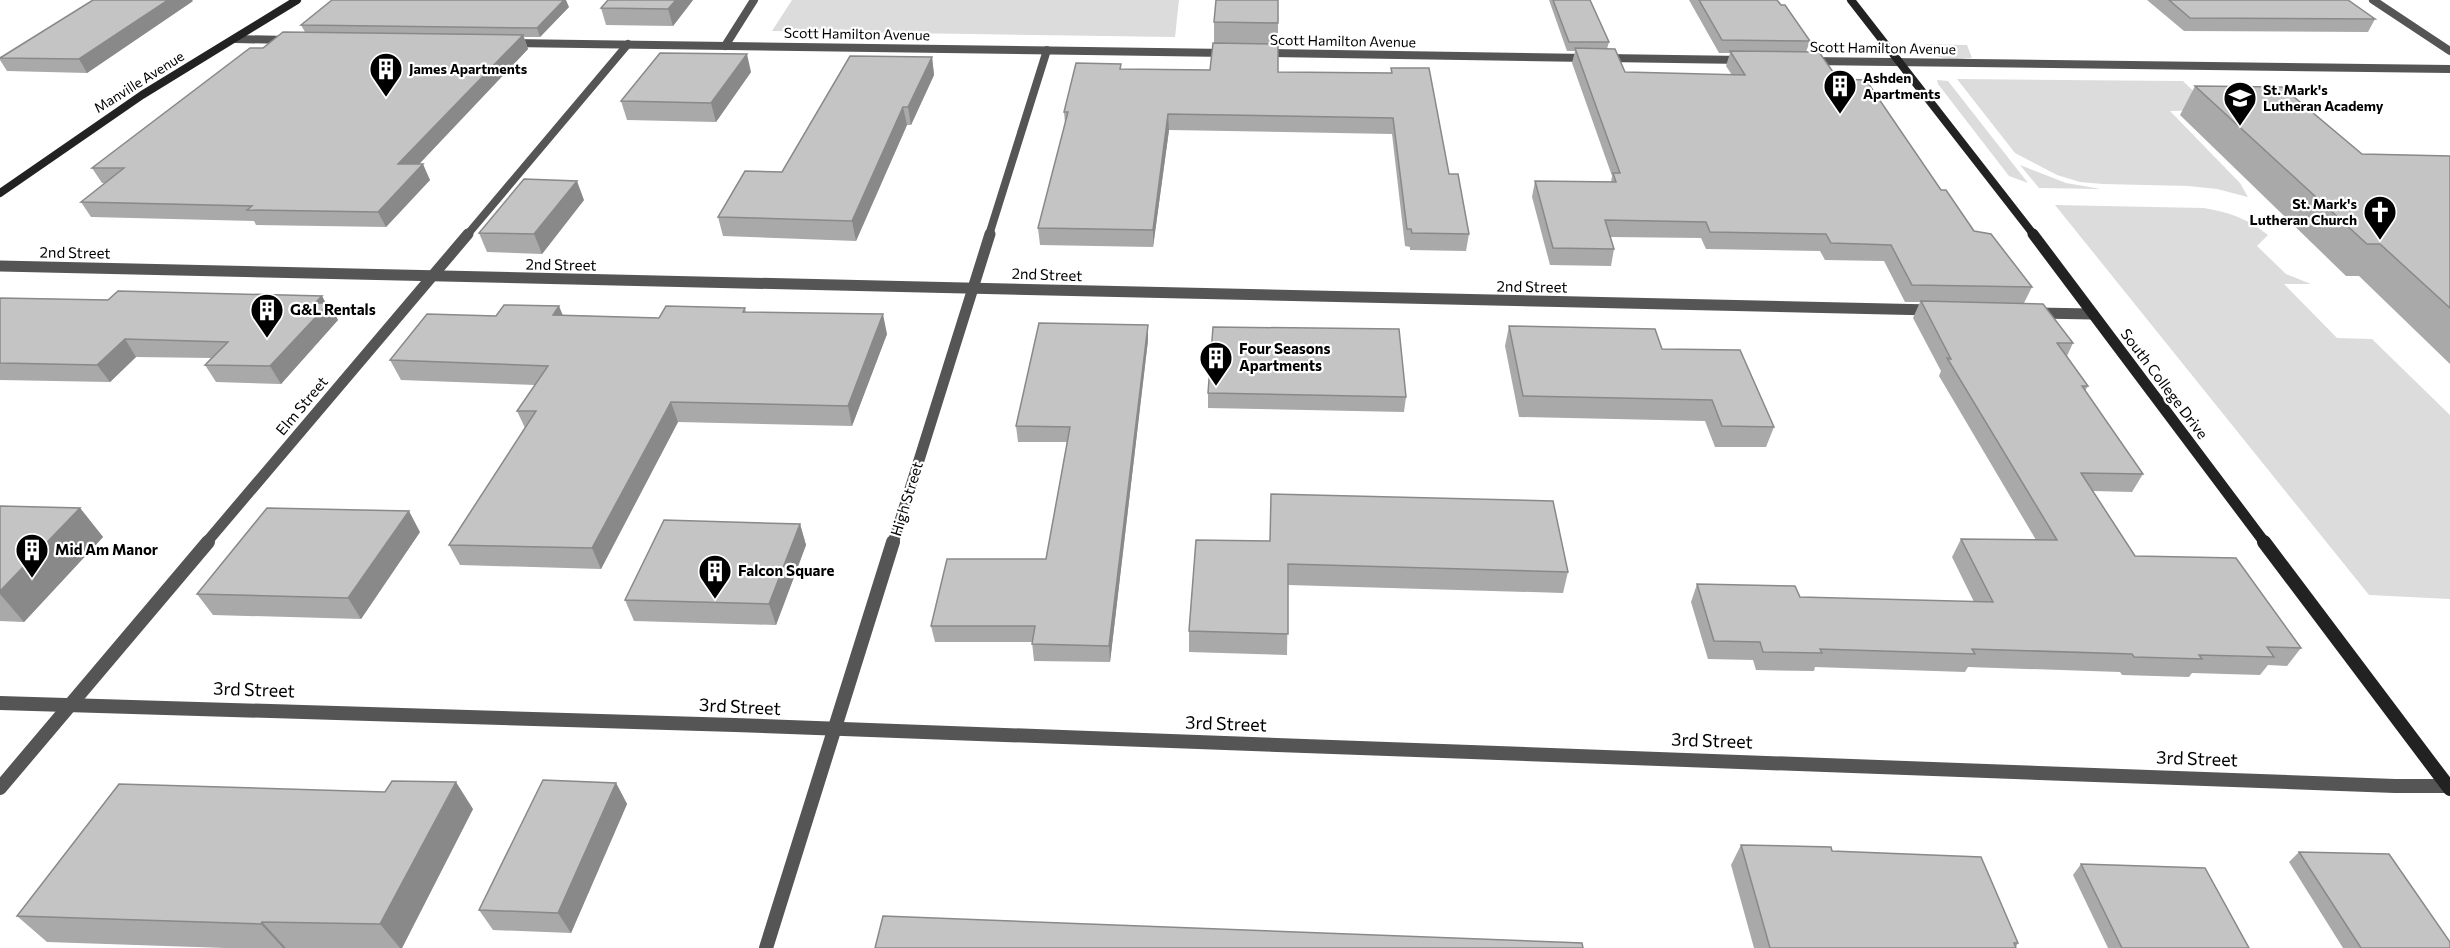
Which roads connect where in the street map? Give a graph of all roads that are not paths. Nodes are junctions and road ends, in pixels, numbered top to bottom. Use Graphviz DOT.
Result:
graph roads {
  1 [pos="297,0"];
  2 [pos="754,0"];
  3 [pos="1851,0"];
  4 [pos="2373,0"];
  5 [pos="236,39"];
  6 [pos="295,40"];
  7 [pos="497,42"];
  8 [pos="628,44"];
  9 [pos="725,46"];
  10 [pos="1047,50"];
  11 [pos="2450,51"];
  12 [pos="1242,53"];
  13 [pos="1254,53"];
  14 [pos="1750,60"];
  15 [pos="1798,60"];
  16 [pos="1901,62"];
  17 [pos="2450,69"];
  18 [pos="0,193"];
  19 [pos="0,266"];
  20 [pos="431,277"];
  21 [pos="973,288"];
  22 [pos="1939,310"];
  23 [pos="2023,312"];
  24 [pos="2092,314"];
  25 [pos="0,703"];
  26 [pos="70,705"];
  27 [pos="834,730"];
  28 [pos="2449,787"];
  29 [pos="0,788"];
  30 [pos="766,948"];
  1 -- 5 [label="street, Manville Avenue"];
  2 -- 9 [label="street"];
  3 -- 16 [label="street, South College Drive"];
  4 -- 11 [label="street"];
  5 -- 6 [label="street"];
  5 -- 18 [label="street, Manville Avenue"];
  7 -- 8 [label="street, Scott Hamilton Avenue"];
  8 -- 9 [label="street, Scott Hamilton Avenue"];
  8 -- 20 [label="street, Elm Street"];
  9 -- 10 [label="street, Scott Hamilton Avenue"];
  10 -- 12 [label="street, Scott Hamilton Avenue"];
  10 -- 21 [label="street, High Street"];
  13 -- 14 [label="street, Scott Hamilton Avenue"];
  15 -- 16 [label="street, Scott Hamilton Avenue"];
  16 -- 17 [label="street, Scott Hamilton Avenue"];
  16 -- 24 [label="street, South College Drive"];
  19 -- 20 [label="street, 2nd Street"];
  20 -- 21 [label="street, 2nd Street"];
  20 -- 26 [label="street, Elm Street"];
  21 -- 22 [label="street, 2nd Street"];
  21 -- 27 [label="street, High Street"];
  23 -- 24 [label="street"];
  24 -- 28 [label="street, South College Drive"];
  25 -- 26 [label="street, 3rd Street"];
  26 -- 27 [label="street, 3rd Street"];
  26 -- 29 [label="street, Elm Street"];
  27 -- 28 [label="street, 3rd Street"];
  27 -- 30 [label="street, High Street"];
}
